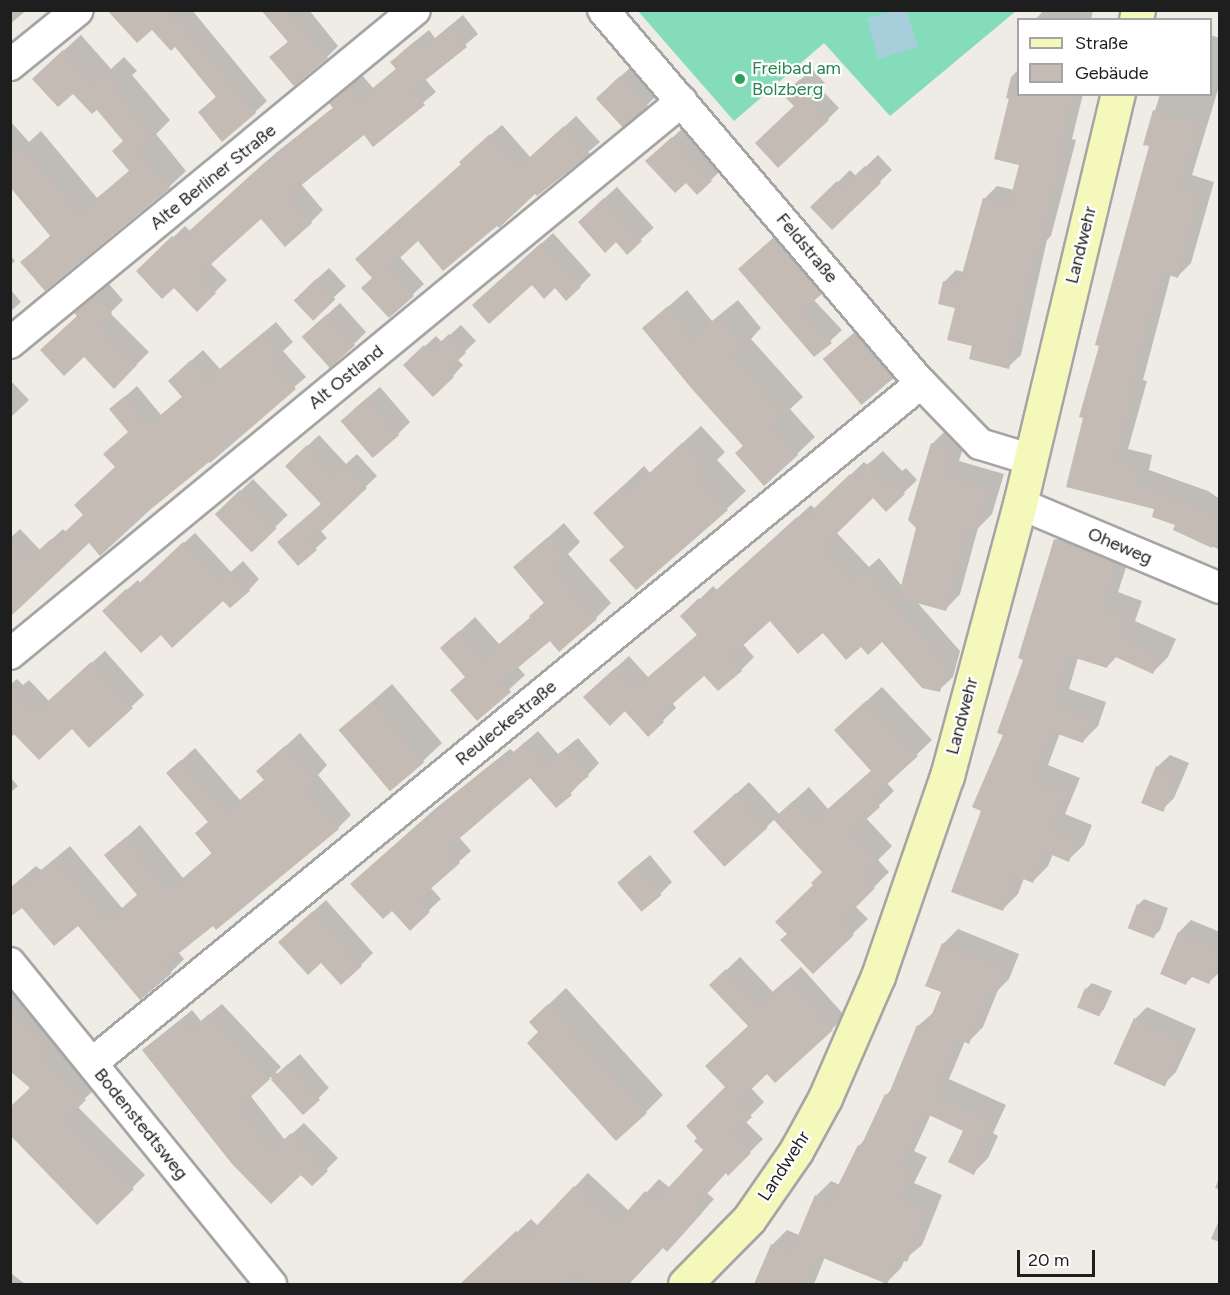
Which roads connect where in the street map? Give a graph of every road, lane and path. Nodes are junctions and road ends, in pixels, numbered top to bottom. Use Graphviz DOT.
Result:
graph roads {
  1 [pos="78,10"];
  2 [pos="415,10"];
  3 [pos="603,10"];
  4 [pos="10,65"];
  5 [pos="1118,96"];
  6 [pos="682,101"];
  7 [pos="10,343"];
  8 [pos="921,383"];
  9 [pos="1029,459"];
  10 [pos="1020,504"];
  11 [pos="1220,588"];
  12 [pos="10,654"];
  13 [pos="10,963"];
  14 [pos="92,1063"];
  15 [pos="271,1284"];
  16 [pos="685,1284"];
  1 -- 4 [label="street"];
  2 -- 7 [label="street, Alte Berliner Straße"];
  3 -- 6 [label="street, Feldstraße"];
  5 -- 9 [label="street, Landwehr"];
  6 -- 8 [label="street, Feldstraße"];
  6 -- 12 [label="street, Alt Ostland"];
  8 -- 9 [label="street, Feldstraße"];
  8 -- 14 [label="street, Reuleckestraße"];
  9 -- 10 [label="street, Landwehr"];
  10 -- 11 [label="street, Oheweg"];
  10 -- 16 [label="street, Landwehr"];
  13 -- 14 [label="street, Bodenstedtsweg"];
  14 -- 15 [label="street, Bodenstedtsweg"];
}
